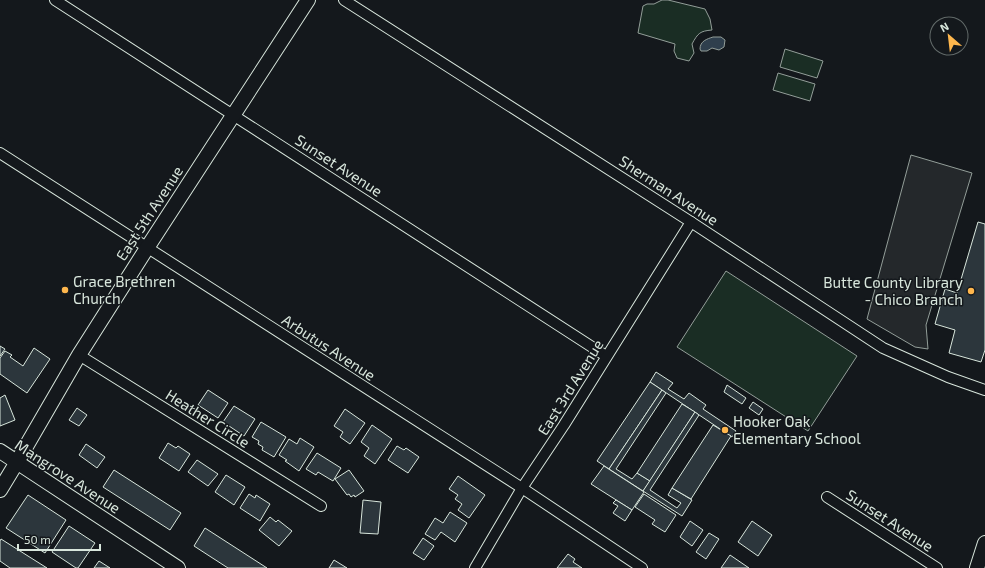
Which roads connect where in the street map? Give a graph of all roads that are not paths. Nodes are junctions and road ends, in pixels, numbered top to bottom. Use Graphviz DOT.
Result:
graph roads {
  1 [pos="55,0"];
  2 [pos="308,0"];
  3 [pos="344,0"];
  4 [pos="234,115"];
  5 [pos="0,153"];
  6 [pos="691,222"];
  7 [pos="147,248"];
  8 [pos="79,355"];
  9 [pos="606,356"];
  10 [pos="985,390"];
  11 [pos="0,451"];
  12 [pos="17,462"];
  13 [pos="522,488"];
  14 [pos="0,490"];
  15 [pos="827,496"];
  16 [pos="321,506"];
  17 [pos="985,543"];
  18 [pos="178,568"];
  19 [pos="475,568"];
  20 [pos="642,568"];
  21 [pos="938,568"];
  22 [pos="976,568"];
  1 -- 4 [label="street, Sunset Avenue"];
  2 -- 4 [label="street, East 5th Avenue"];
  3 -- 6 [label="street, Sherman Avenue"];
  4 -- 7 [label="street, East 5th Avenue"];
  4 -- 9 [label="street, Sunset Avenue"];
  5 -- 7 [label="street, Arbutus Avenue"];
  6 -- 9 [label="street, East 3rd Avenue"];
  6 -- 10 [label="street, Sherman Avenue"];
  7 -- 8 [label="street, East 5th Avenue"];
  7 -- 13 [label="street, Arbutus Avenue"];
  8 -- 12 [label="street, East 5th Avenue"];
  8 -- 16 [label="street, Heather Circle"];
  9 -- 13 [label="street, East 3rd Avenue"];
  11 -- 12 [label="street, Mangrove Avenue"];
  12 -- 14 [label="street, East 5th Avenue"];
  12 -- 18 [label="street, Mangrove Avenue"];
  13 -- 19 [label="street, East 3rd Avenue"];
  13 -- 20 [label="street, Arbutus Avenue"];
  15 -- 21 [label="street, Sunset Avenue"];
  17 -- 22 [label="street"];
}
